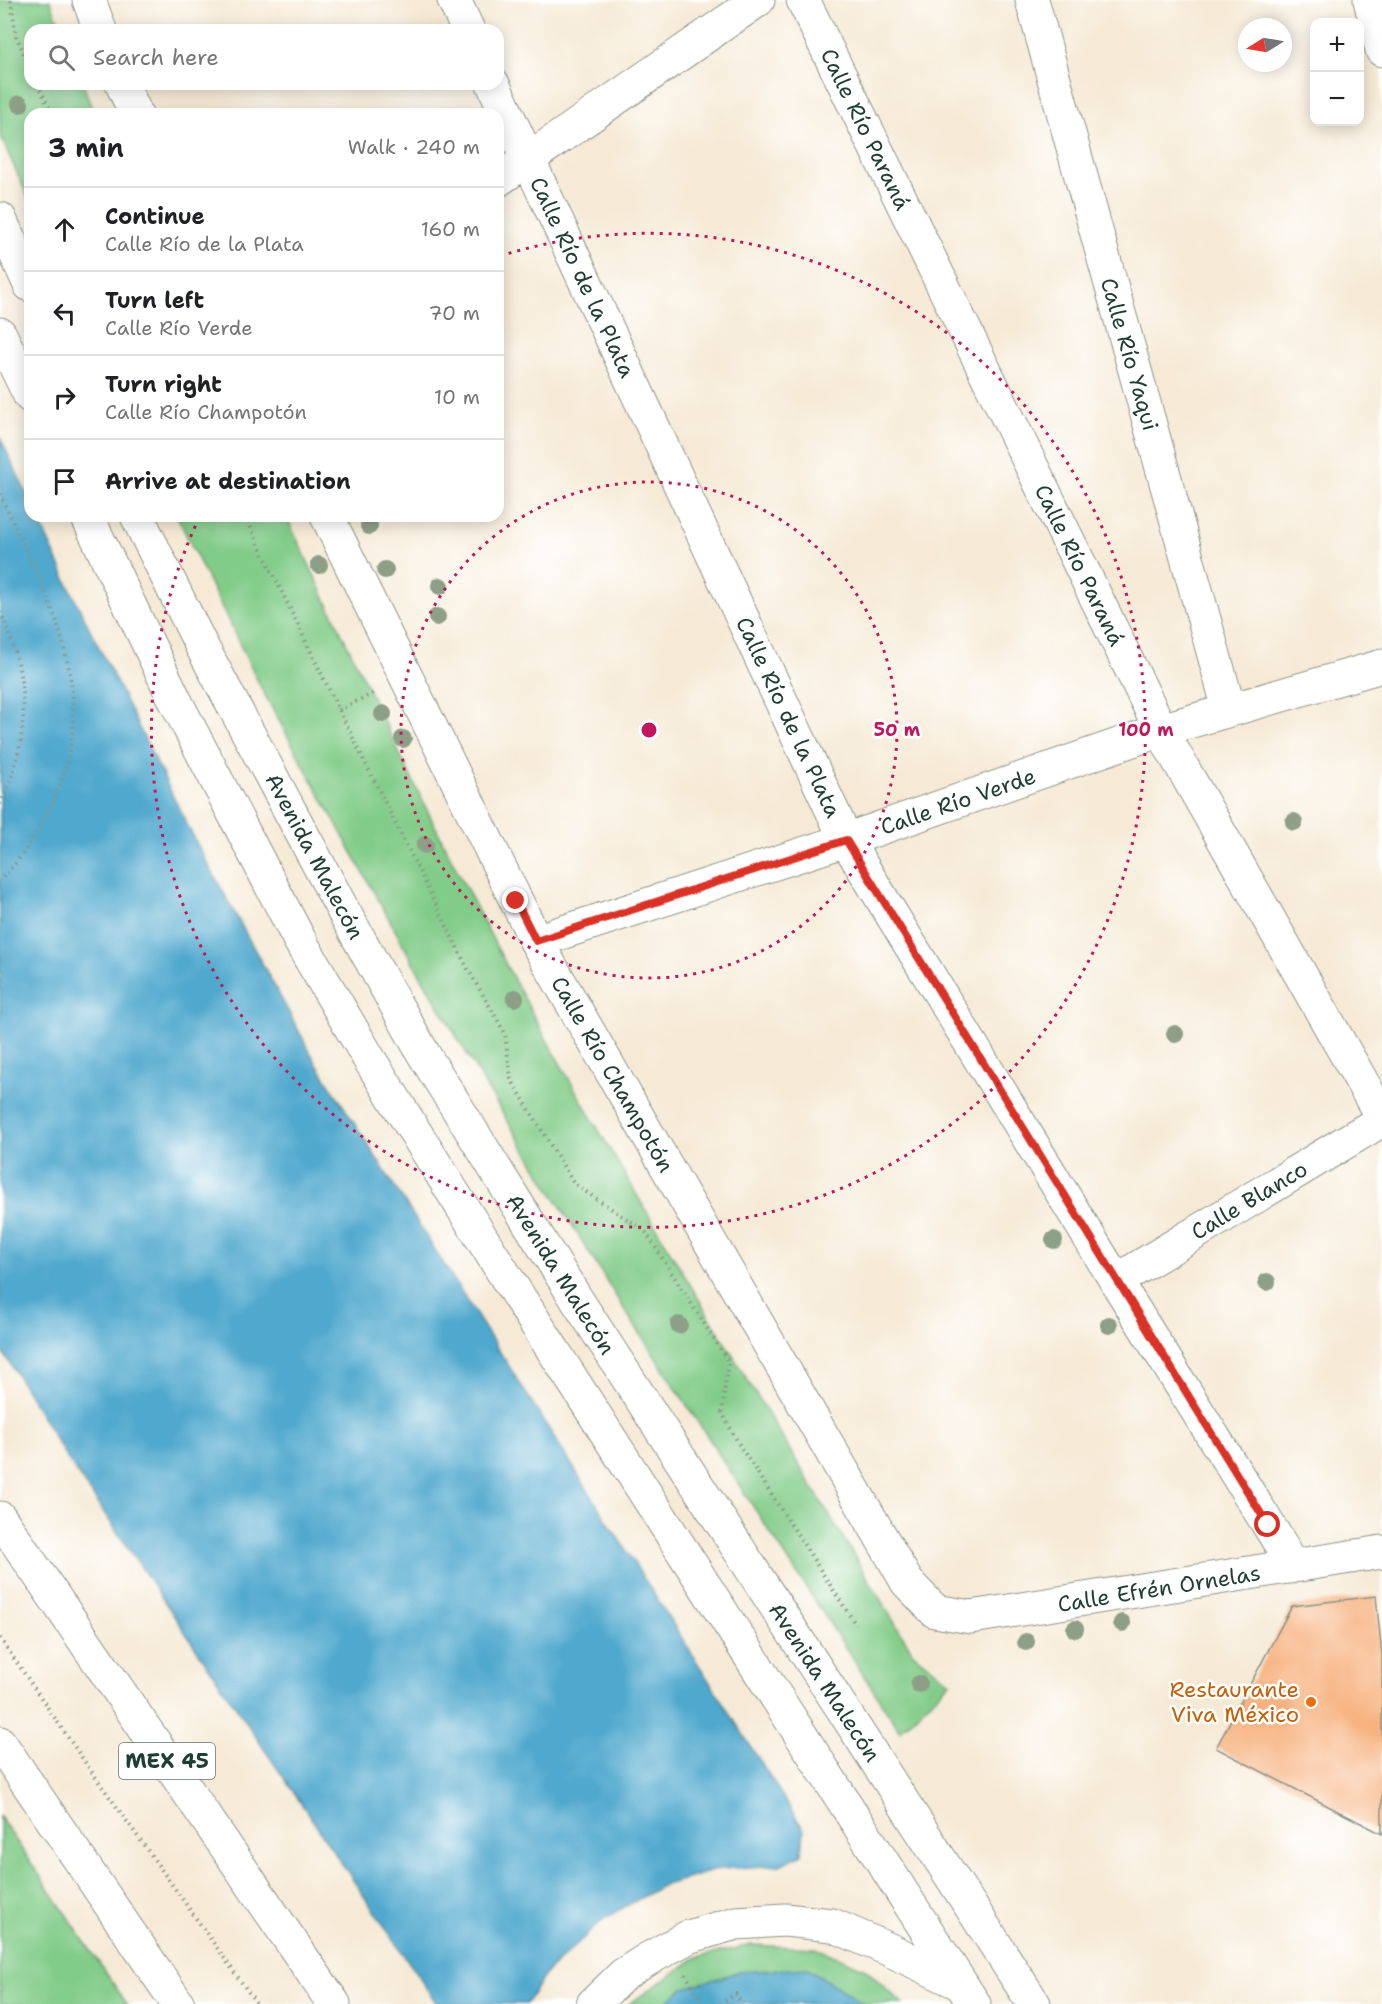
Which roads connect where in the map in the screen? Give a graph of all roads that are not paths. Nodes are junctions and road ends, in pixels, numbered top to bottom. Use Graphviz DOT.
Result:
graph roads {
  1 [pos="89,0"];
  2 [pos="454,0"];
  3 [pos="758,0"];
  4 [pos="803,0"];
  5 [pos="1032,0"];
  6 [pos="1370,0"];
  7 [pos="98,24"];
  8 [pos="465,24"];
  9 [pos="1382,50"];
  10 [pos="125,90"];
  11 [pos="496,90"];
  12 [pos="133,108"];
  13 [pos="529,160"];
  14 [pos="504,176"];
  15 [pos="0,219"];
  16 [pos="24,272"];
  17 [pos="0,334"];
  18 [pos="24,384"];
  19 [pos="90,522"];
  20 [pos="140,522"];
  21 [pos="330,522"];
  22 [pos="1382,666"];
  23 [pos="1229,709"];
  24 [pos="1161,730"];
  25 [pos="846,840"];
  26 [pos="536,941"];
  27 [pos="1382,1118"];
  28 [pos="1116,1281"];
  29 [pos="0,1518"];
  30 [pos="1382,1552"];
  31 [pos="1290,1567"];
  32 [pos="935,1611"];
  33 [pos="0,1743"];
  34 [pos="968,1994"];
  35 [pos="178,2004"];
  36 [pos="334,2004"];
  37 [pos="593,2004"];
  38 [pos="1034,2004"];
  1 -- 7 [label="street"];
  2 -- 8 [label="street"];
  3 -- 13 [label="street"];
  4 -- 24 [label="street, Calle Río Paraná"];
  5 -- 23 [label="street, Calle Río Yaqui"];
  6 -- 9 [label="street"];
  10 -- 12 [label="street"];
  11 -- 13 [label="street, Calle Río de la Plata"];
  13 -- 14 [label="street"];
  13 -- 25 [label="street, Calle Río de la Plata"];
  15 -- 16 [label="street"];
  17 -- 18 [label="street"];
  19 -- 34 [label="street, Avenida Malecón"];
  20 -- 38 [label="street, Avenida Malecón"];
  21 -- 26 [label="street, Calle Río Champotón"];
  22 -- 23 [label="street, Calle Río Verde"];
  23 -- 24 [label="street, Calle Río Verde"];
  24 -- 25 [label="street, Calle Río Verde"];
  24 -- 27 [label="street, Calle Río Paraná"];
  25 -- 26 [label="street, Calle Río Verde"];
  25 -- 28 [label="street, Calle Río de la Plata"];
  26 -- 32 [label="street, Calle Río Champotón"];
  27 -- 28 [label="street, Calle Blanco"];
  28 -- 31 [label="street, Calle Río de la Plata"];
  29 -- 36 [label="street, MEX 45"];
  30 -- 31 [label="street, Calle Efrén Ornelas"];
  31 -- 32 [label="street, Calle Efrén Ornelas"];
  33 -- 35 [label="street"];
  34 -- 37 [label="street"];
}
